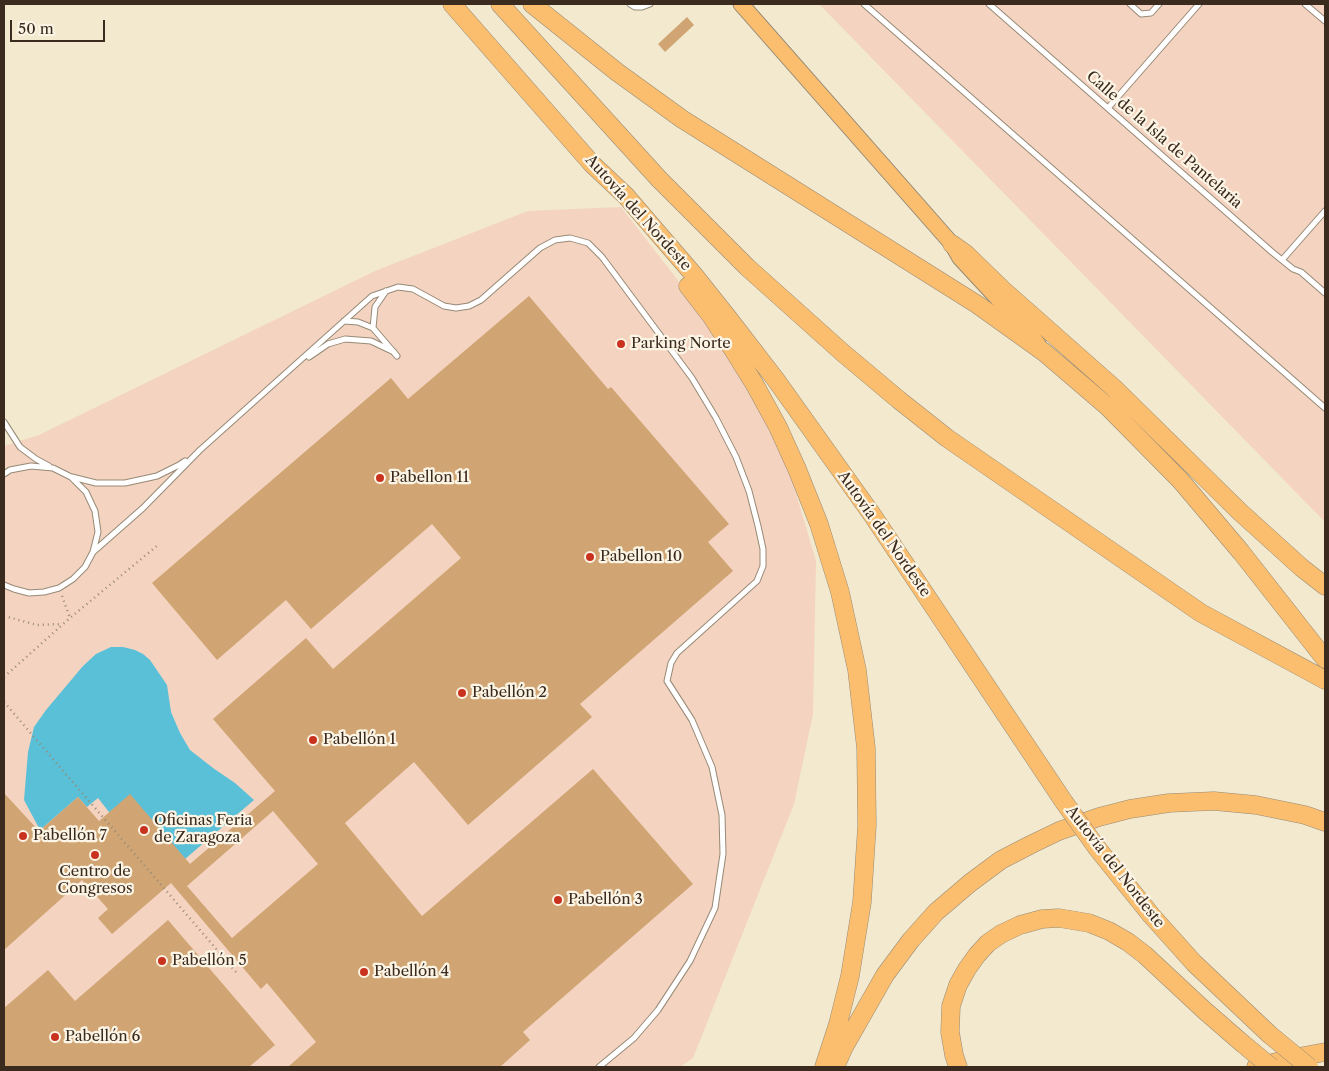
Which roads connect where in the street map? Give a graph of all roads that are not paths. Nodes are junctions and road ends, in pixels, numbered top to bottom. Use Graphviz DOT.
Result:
graph roads {
  1 [pos="452,4"];
  2 [pos="500,4"];
  3 [pos="532,4"];
  4 [pos="630,4"];
  5 [pos="650,4"];
  6 [pos="741,4"];
  7 [pos="864,4"];
  8 [pos="989,4"];
  9 [pos="1130,4"];
  10 [pos="1159,4"];
  11 [pos="1199,4"];
  12 [pos="1306,4"];
  13 [pos="1325,21"];
  14 [pos="1108,108"];
  15 [pos="592,164"];
  16 [pos="1325,211"];
  17 [pos="952,244"];
  18 [pos="1282,260"];
  19 [pos="386,290"];
  20 [pos="1325,293"];
  21 [pos="344,321"];
  22 [pos="373,328"];
  23 [pos="1045,353"];
  24 [pos="296,365"];
  25 [pos="1325,408"];
  26 [pos="4,422"];
  27 [pos="200,450"];
  28 [pos="53,468"];
  29 [pos="4,474"];
  30 [pos="71,477"];
  31 [pos="93,552"];
  32 [pos="4,585"];
  33 [pos="1325,586"];
  34 [pos="1325,659"];
  35 [pos="1325,680"];
  36 [pos="1325,822"];
  37 [pos="1325,1053"];
  38 [pos="599,1067"];
  39 [pos="824,1067"];
  40 [pos="835,1067"];
  41 [pos="958,1067"];
  42 [pos="1256,1067"];
  43 [pos="1271,1067"];
  44 [pos="1289,1067"];
  45 [pos="1309,1067"];
  1 -- 15 [label="highway, Autovía del Nordeste"];
  2 -- 35 [label="highway"];
  3 -- 23 [label="highway"];
  4 -- 5 [label="lane"];
  6 -- 17 [label="main road"];
  7 -- 25 [label="lane"];
  8 -- 14 [label="lane, Calle de la Isla de Pantelaria"];
  9 -- 10 [label="lane"];
  11 -- 14 [label="lane"];
  12 -- 13 [label="lane"];
  14 -- 18 [label="lane, Calle de la Isla de Pantelaria"];
  15 -- 39 [label="highway"];
  15 -- 45 [label="highway, Autovía del Nordeste, bridge"];
  16 -- 18 [label="lane"];
  17 -- 23 [label="main road"];
  17 -- 33 [label="highway"];
  18 -- 20 [label="lane, Calle de la Isla de Pantelaria"];
  19 -- 21 [label="lane"];
  19 -- 22 [label="lane"];
  19 -- 38 [label="lane"];
  21 -- 22 [label="lane"];
  21 -- 24 [label="lane"];
  22 -- 24 [label="lane"];
  23 -- 34 [label="highway"];
  24 -- 27 [label="lane"];
  26 -- 28 [label="lane"];
  27 -- 30 [label="lane"];
  27 -- 31 [label="lane"];
  28 -- 29 [label="lane"];
  28 -- 30 [label="lane"];
  30 -- 31 [label="lane"];
  31 -- 32 [label="lane"];
  36 -- 40 [label="highway"];
  37 -- 42 [label="highway"];
  37 -- 44 [label="highway"];
  41 -- 43 [label="highway, bridge"];
}
